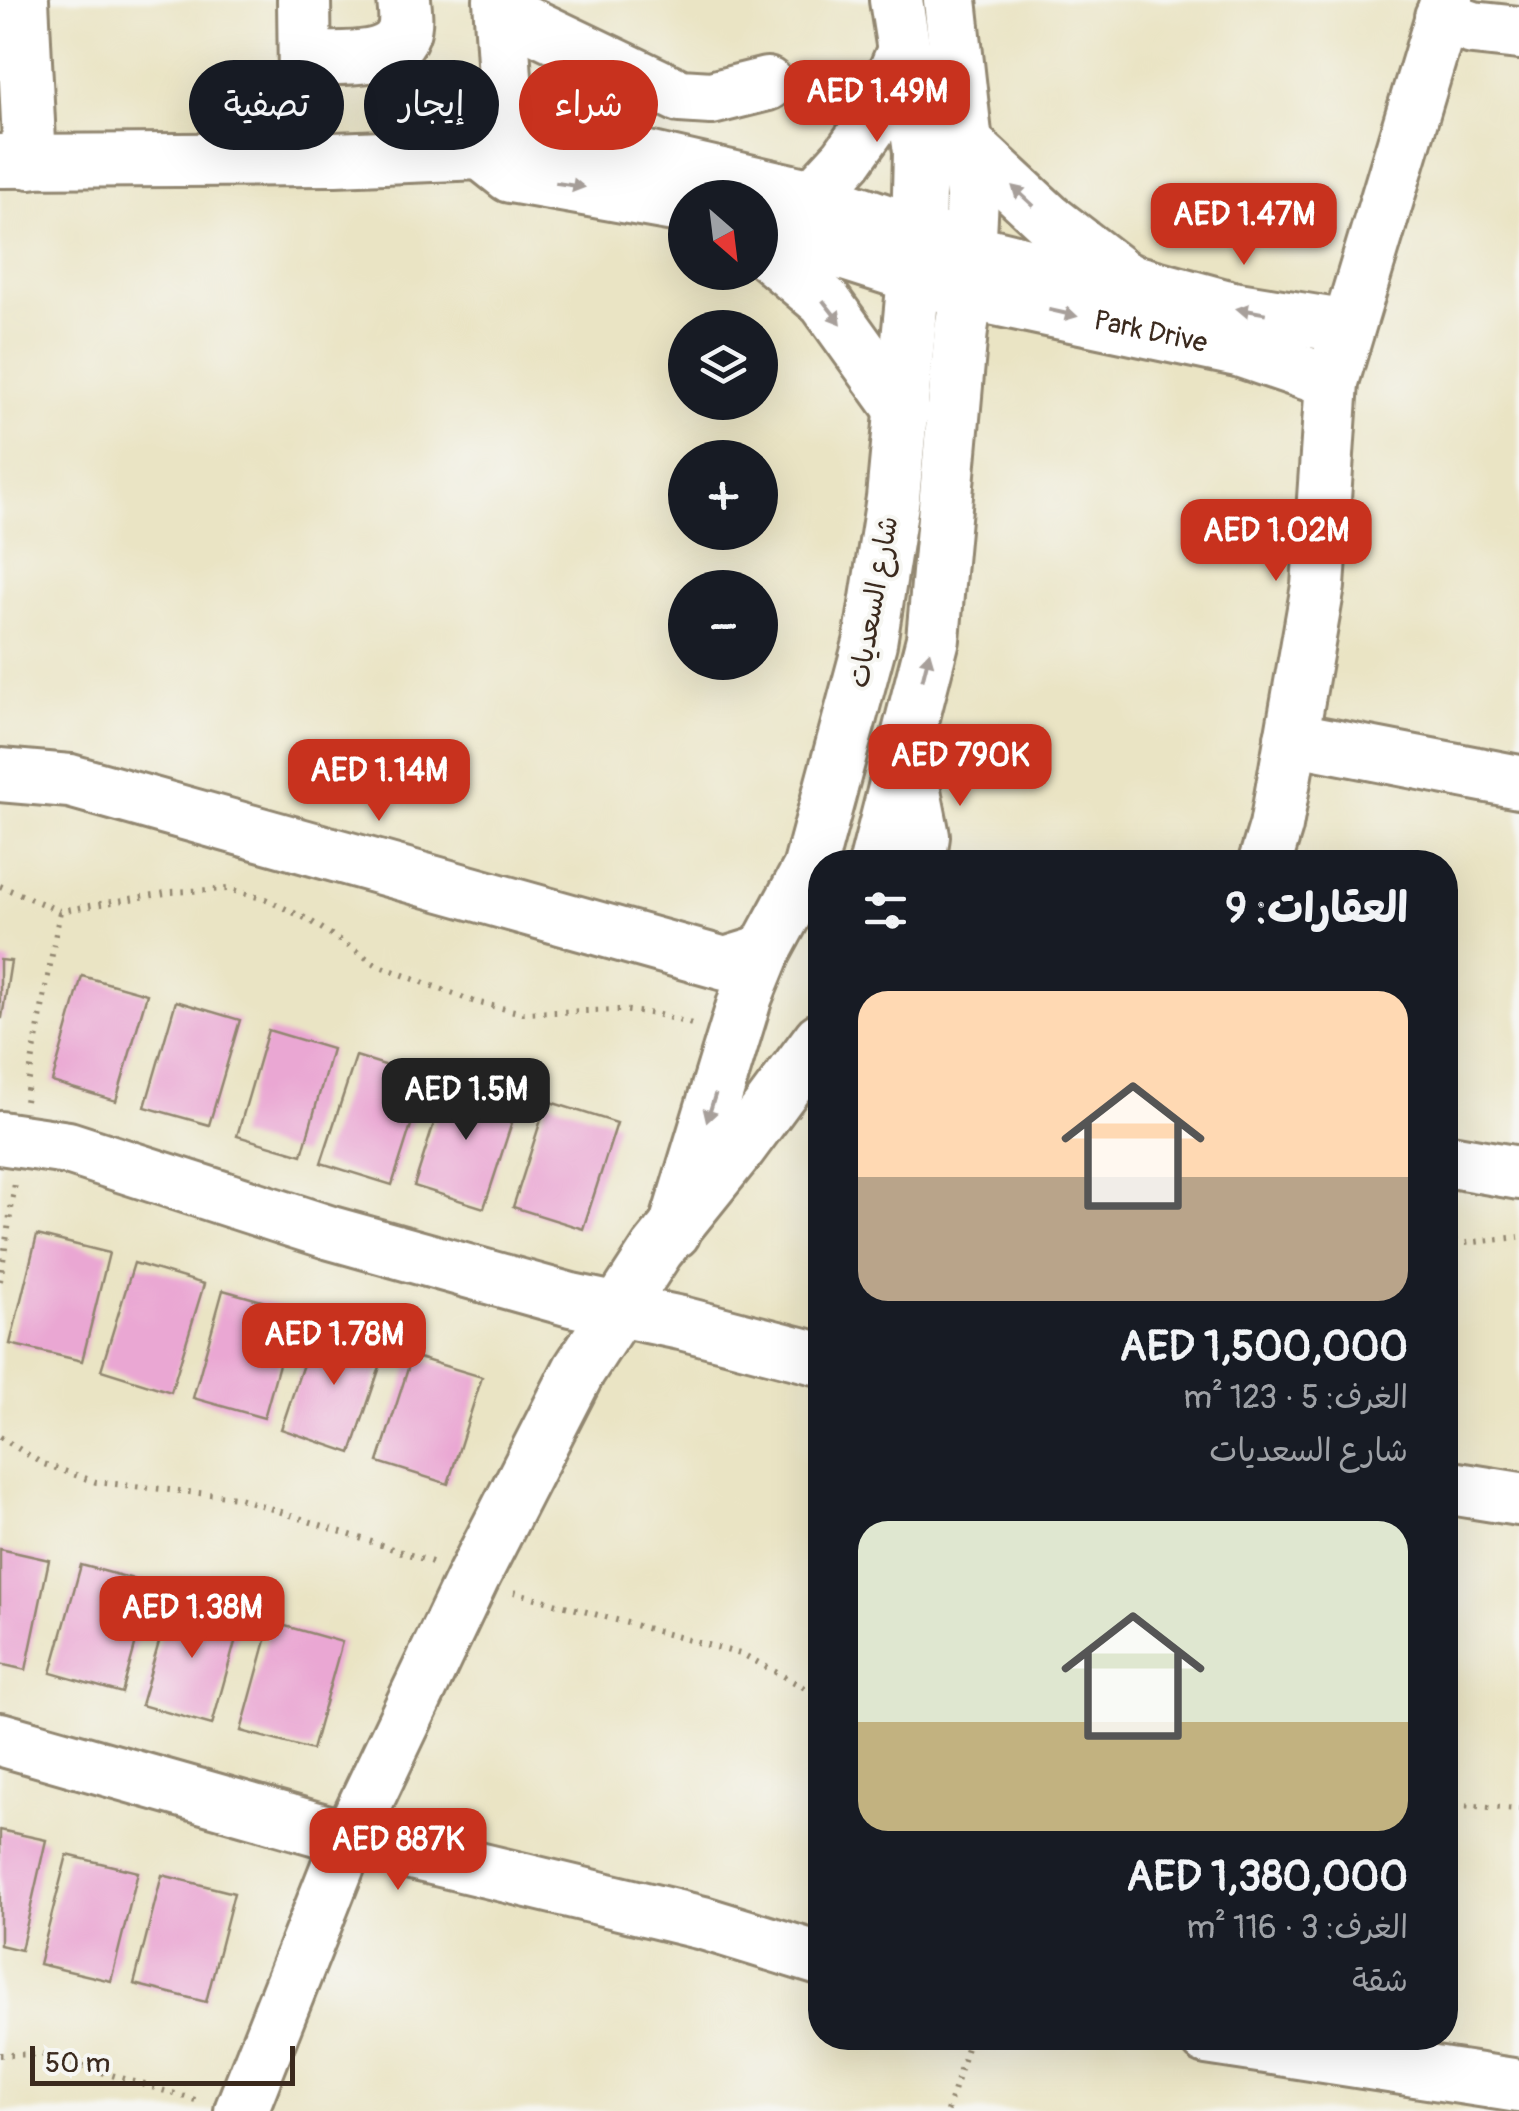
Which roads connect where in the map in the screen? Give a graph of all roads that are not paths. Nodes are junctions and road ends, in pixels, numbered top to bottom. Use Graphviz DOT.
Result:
graph roads {
  1 [pos="22,0"];
  2 [pos="304,0"];
  3 [pos="404,0"];
  4 [pos="896,0"];
  5 [pos="950,0"];
  6 [pos="501,6"];
  7 [pos="1444,9"];
  8 [pos="1519,33"];
  9 [pos="904,50"];
  10 [pos="319,58"];
  11 [pos="499,60"];
  12 [pos="767,84"];
  13 [pos="966,143"];
  14 [pos="499,146"];
  15 [pos="437,150"];
  16 [pos="497,150"];
  17 [pos="320,158"];
  18 [pos="15,162"];
  19 [pos="813,196"];
  20 [pos="668,204"];
  21 [pos="778,230"];
  22 [pos="916,256"];
  23 [pos="778,262"];
  24 [pos="968,272"];
  25 [pos="1126,280"];
  26 [pos="1348,327"];
  27 [pos="1332,382"];
  28 [pos="903,411"];
  29 [pos="1291,738"];
  30 [pos="906,750"];
  31 [pos="0,775"];
  32 [pos="1519,782"];
  33 [pos="814,850"];
  34 [pos="879,850"];
  35 [pos="921,850"];
  36 [pos="1269,850"];
  37 [pos="808,901"];
  38 [pos="764,952"];
  39 [pos="808,1030"];
  40 [pos="730,1046"];
  41 [pos="808,1055"];
  42 [pos="789,1080"];
  43 [pos="0,1138"];
  44 [pos="1458,1162"];
  45 [pos="1519,1173"];
  46 [pos="674,1232"];
  47 [pos="620,1310"];
  48 [pos="808,1357"];
  49 [pos="1458,1489"];
  50 [pos="1519,1499"];
  51 [pos="0,1739"];
  52 [pos="349,1838"];
  53 [pos="808,1956"];
  54 [pos="1285,2050"];
  55 [pos="1519,2086"];
  56 [pos="228,2108"];
  1 -- 18 [label="street"];
  2 -- 10 [label="street"];
  3 -- 10 [label="street"];
  4 -- 9 [label="street, شارع السعديات"];
  5 -- 13 [label="street, شارع السعديات"];
  6 -- 11 [label="street"];
  6 -- 12 [label="street"];
  7 -- 8 [label="street"];
  7 -- 26 [label="street"];
  9 -- 19 [label="street"];
  9 -- 22 [label="street, شارع السعديات"];
  10 -- 17 [label="street"];
  13 -- 24 [label="street, شارع السعديات"];
  25 -- 13 [label="street, one-way"];
  14 -- 19 [label="street"];
  15 -- 17 [label="street"];
  16 -- 20 [label="street, one-way"];
  17 -- 18 [label="street"];
  19 -- 22 [label="street"];
  21 -- 22 [label="street"];
  22 -- 24 [label="street"];
  22 -- 28 [label="street, شارع السعديات"];
  23 -- 28 [label="street, one-way"];
  24 -- 25 [label="street, Park Drive"];
  24 -- 27 [label="street, Park Drive, one-way"];
  30 -- 24 [label="street, شارع السعديات, one-way"];
  26 -- 25 [label="street, Park Drive, one-way"];
  26 -- 27 [label="street"];
  27 -- 29 [label="street"];
  28 -- 33 [label="street, شارع السعديات"];
  29 -- 32 [label="street"];
  29 -- 36 [label="street"];
  30 -- 34 [label="street, شارع السعديات"];
  30 -- 35 [label="street"];
  31 -- 38 [label="street"];
  37 -- 38 [label="street, شارع السعديات"];
  37 -- 40 [label="street"];
  38 -- 40 [label="street, شارع السعديات"];
  39 -- 42 [label="street"];
  40 -- 42 [label="street"];
  40 -- 46 [label="street, شارع السعديات, one-way"];
  41 -- 42 [label="street"];
  42 -- 46 [label="street"];
  43 -- 47 [label="street"];
  44 -- 45 [label="street"];
  46 -- 47 [label="street"];
  47 -- 48 [label="street"];
  47 -- 52 [label="street"];
  49 -- 50 [label="street"];
  51 -- 52 [label="street"];
  52 -- 53 [label="street"];
  52 -- 56 [label="street"];
  54 -- 55 [label="street"];
}
